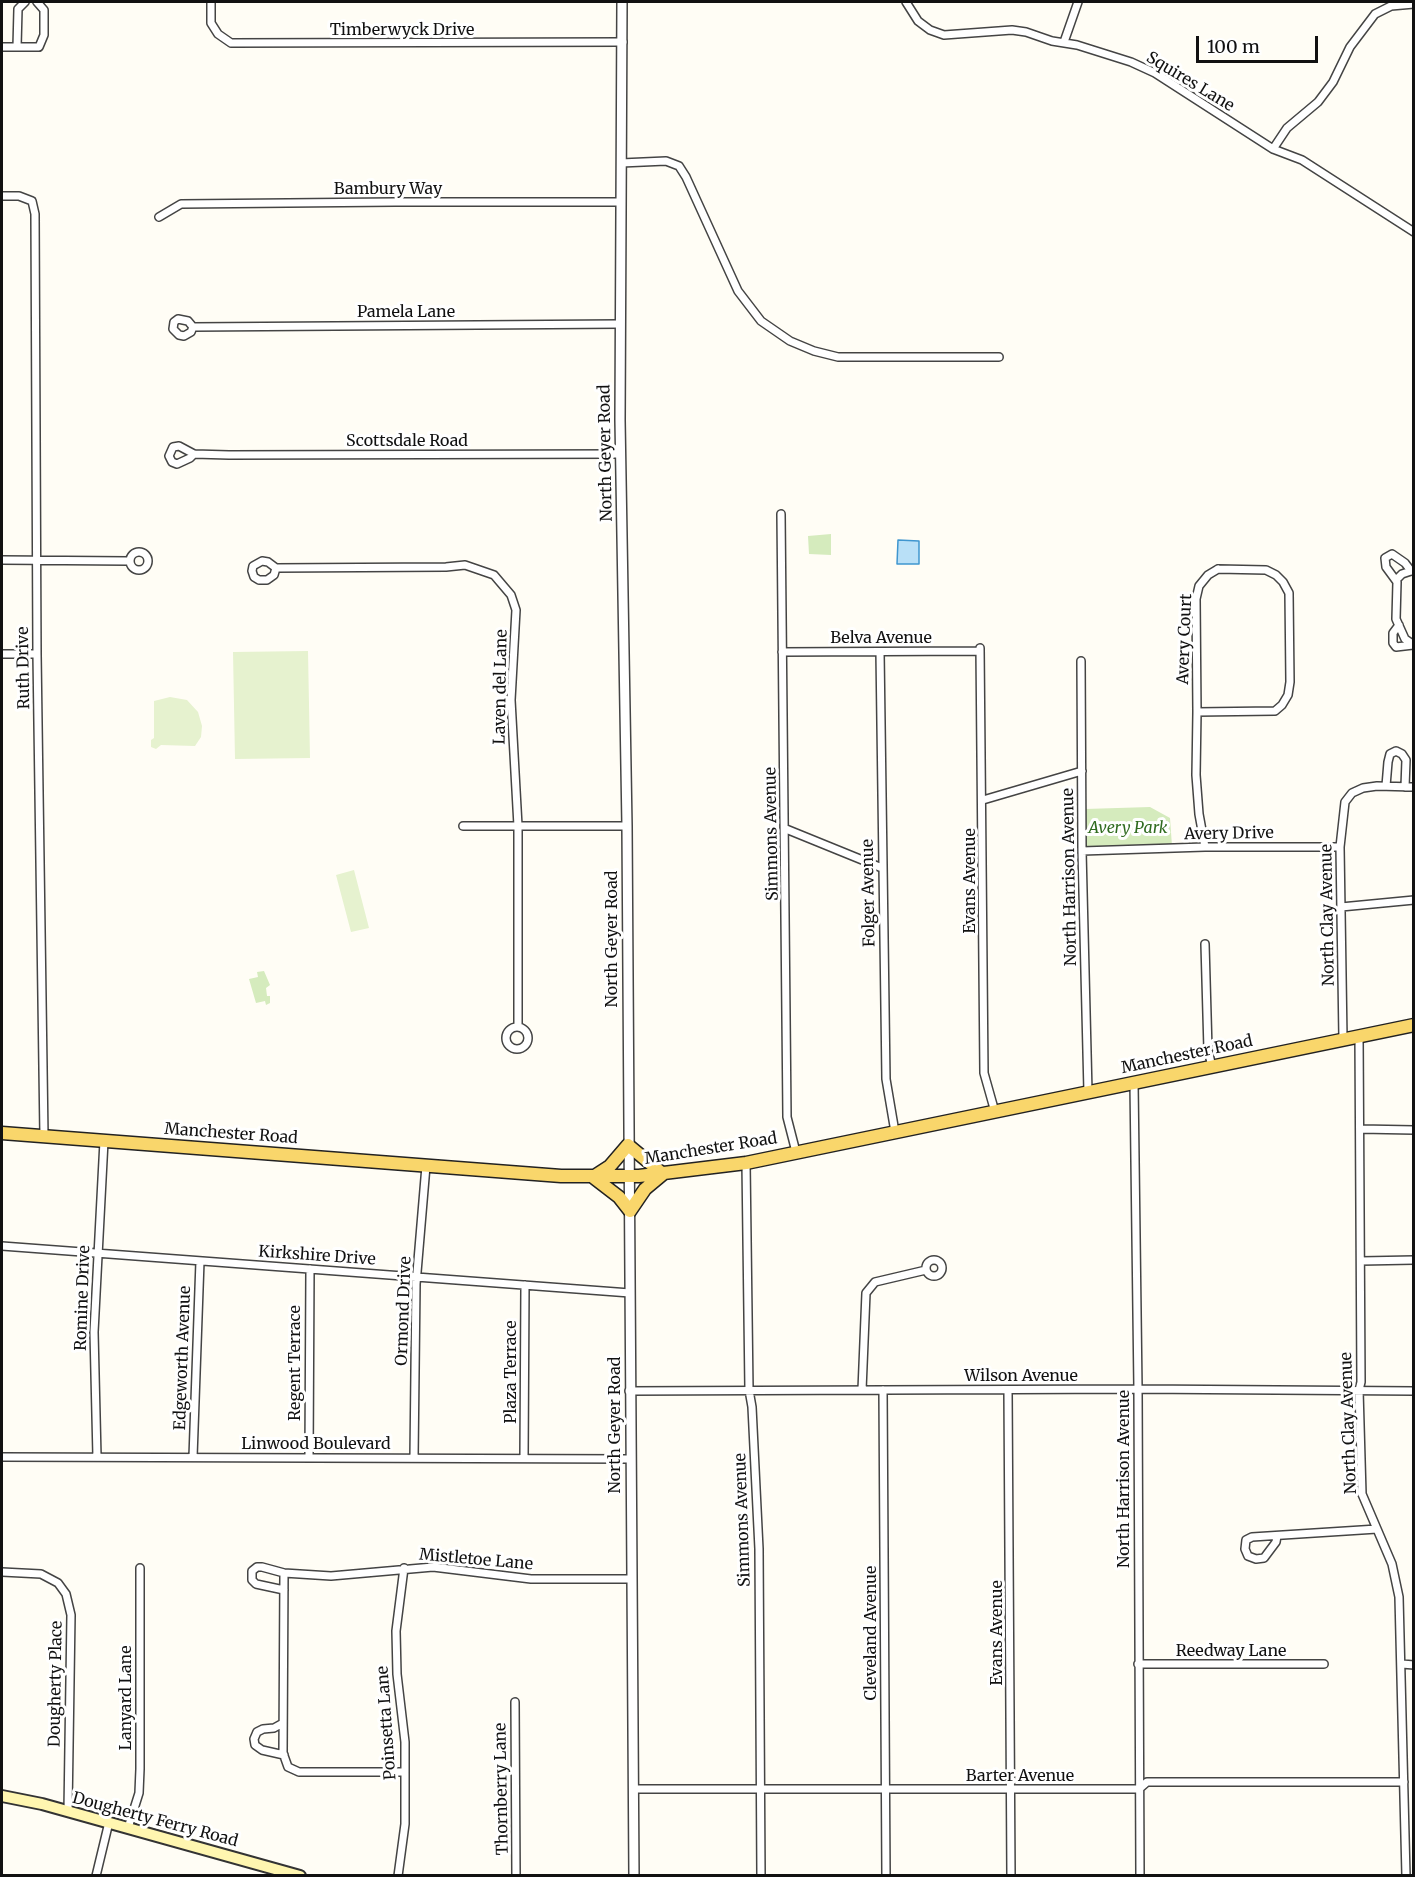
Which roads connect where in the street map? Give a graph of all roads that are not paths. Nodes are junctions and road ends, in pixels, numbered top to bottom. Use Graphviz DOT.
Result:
graph roads {
  1 [pos="26,2"];
  2 [pos="37,2"];
  3 [pos="211,2"];
  4 [pos="622,2"];
  5 [pos="906,2"];
  6 [pos="1078,2"];
  7 [pos="1413,4"];
  8 [pos="623,42"];
  9 [pos="1064,42"];
  10 [pos="17,46"];
  11 [pos="2,47"];
  12 [pos="1273,149"];
  13 [pos="621,163"];
  14 [pos="2,196"];
  15 [pos="621,202"];
  16 [pos="159,217"];
  17 [pos="1413,232"];
  18 [pos="620,324"];
  19 [pos="193,327"];
  20 [pos="999,357"];
  21 [pos="194,454"];
  22 [pos="621,454"];
  23 [pos="782,514"];
  24 [pos="2,560"];
  25 [pos="37,560"];
  26 [pos="128,561"];
  27 [pos="276,568"];
  28 [pos="1412,570"];
  29 [pos="1396,580"];
  30 [pos="1399,626"];
  31 [pos="1413,645"];
  32 [pos="980,650"];
  33 [pos="782,652"];
  34 [pos="880,652"];
  35 [pos="2,654"];
  36 [pos="38,654"];
  37 [pos="1081,661"];
  38 [pos="1197,712"];
  39 [pos="1082,771"];
  40 [pos="1386,786"];
  41 [pos="1409,787"];
  42 [pos="983,800"];
  43 [pos="463,826"];
  44 [pos="518,826"];
  45 [pos="627,826"];
  46 [pos="786,829"];
  47 [pos="1205,847"];
  48 [pos="1340,847"];
  49 [pos="1082,851"];
  50 [pos="882,868"];
  51 [pos="1413,900"];
  52 [pos="1341,907"];
  53 [pos="1205,944"];
  54 [pos="1413,1025"];
  55 [pos="518,1026"];
  56 [pos="1359,1036"];
  57 [pos="1343,1039"];
  58 [pos="1212,1067"];
  59 [pos="1134,1083"];
  60 [pos="1088,1092"];
  61 [pos="995,1112"];
  62 [pos="1360,1129"];
  63 [pos="1413,1130"];
  64 [pos="895,1132"];
  65 [pos="2,1133"];
  66 [pos="44,1136"];
  67 [pos="104,1141"];
  68 [pos="628,1145"];
  69 [pos="796,1152"];
  70 [pos="746,1163"];
  71 [pos="426,1166"];
  72 [pos="663,1174"];
  73 [pos="593,1177"];
  74 [pos="630,1177"];
  75 [pos="630,1211"];
  76 [pos="2,1246"];
  77 [pos="98,1253"];
  78 [pos="1413,1260"];
  79 [pos="200,1261"];
  80 [pos="1360,1261"];
  81 [pos="310,1269"];
  82 [pos="926,1270"];
  83 [pos="418,1276"];
  84 [pos="525,1285"];
  85 [pos="630,1293"];
  86 [pos="1138,1389"];
  87 [pos="629,1390"];
  88 [pos="749,1390"];
  89 [pos="862,1390"];
  90 [pos="883,1390"];
  91 [pos="1008,1390"];
  92 [pos="1359,1390"];
  93 [pos="1413,1390"];
  94 [pos="97,1456"];
  95 [pos="2,1457"];
  96 [pos="193,1457"];
  97 [pos="309,1457"];
  98 [pos="414,1458"];
  99 [pos="524,1458"];
  100 [pos="630,1459"];
  101 [pos="1377,1529"];
  102 [pos="1277,1536"];
  103 [pos="140,1568"];
  104 [pos="404,1568"];
  105 [pos="2,1572"];
  106 [pos="284,1573"];
  107 [pos="631,1579"];
  108 [pos="284,1590"];
  109 [pos="1138,1664"];
  110 [pos="1324,1664"];
  111 [pos="1402,1665"];
  112 [pos="1413,1665"];
  113 [pos="515,1702"];
  114 [pos="283,1723"];
  115 [pos="284,1755"];
  116 [pos="405,1772"];
  117 [pos="1404,1782"];
  118 [pos="634,1789"];
  119 [pos="761,1789"];
  120 [pos="885,1789"];
  121 [pos="1011,1789"];
  122 [pos="1139,1789"];
  123 [pos="2,1796"];
  124 [pos="68,1811"];
  125 [pos="108,1822"];
  126 [pos="128,1828"];
  127 [pos="96,1875"];
  128 [pos="300,1875"];
  129 [pos="398,1875"];
  130 [pos="516,1875"];
  131 [pos="634,1875"];
  132 [pos="761,1875"];
  133 [pos="886,1875"];
  134 [pos="1011,1875"];
  135 [pos="1140,1875"];
  136 [pos="1406,1875"];
  1 -- 10 [label="street"];
  2 -- 10 [label="street"];
  3 -- 8 [label="street, Timberwyck Drive"];
  4 -- 8 [label="street, North Geyer Road"];
  5 -- 9 [label="street, Squires Lane"];
  6 -- 9 [label="street"];
  7 -- 12 [label="street"];
  8 -- 13 [label="street, North Geyer Road"];
  9 -- 12 [label="street, Squires Lane"];
  10 -- 11 [label="street"];
  12 -- 17 [label="street, Squires Lane"];
  13 -- 15 [label="street, North Geyer Road"];
  13 -- 20 [label="street"];
  14 -- 25 [label="street, Ruth Drive"];
  15 -- 16 [label="street, Bambury Way"];
  15 -- 18 [label="street, North Geyer Road"];
  18 -- 19 [label="street, Pamela Lane"];
  18 -- 22 [label="street, North Geyer Road"];
  21 -- 22 [label="street, Scottsdale Road"];
  22 -- 45 [label="street, North Geyer Road"];
  23 -- 33 [label="street, Simmons Avenue"];
  24 -- 25 [label="street"];
  25 -- 26 [label="street"];
  25 -- 36 [label="street, Ruth Drive"];
  27 -- 44 [label="street, Laven del Lane"];
  28 -- 29 [label="street"];
  28 -- 29 [label="street"];
  29 -- 30 [label="street"];
  30 -- 31 [label="street"];
  30 -- 31 [label="street"];
  32 -- 34 [label="street, Belva Avenue"];
  32 -- 42 [label="street, Evans Avenue"];
  33 -- 34 [label="street, Belva Avenue"];
  33 -- 46 [label="street, Simmons Avenue"];
  34 -- 50 [label="street, Folger Avenue"];
  35 -- 36 [label="street"];
  36 -- 66 [label="street, Ruth Drive"];
  37 -- 39 [label="street, North Harrison Avenue"];
  38 -- 38 [label="street, Avery Court"];
  38 -- 47 [label="street, Avery Court"];
  39 -- 42 [label="street"];
  39 -- 49 [label="street, North Harrison Avenue"];
  40 -- 41 [label="street"];
  40 -- 41 [label="street"];
  40 -- 48 [label="street, North Clay Avenue"];
  42 -- 61 [label="street, Evans Avenue"];
  43 -- 44 [label="street"];
  44 -- 45 [label="street"];
  44 -- 55 [label="street, Laven del Lane"];
  45 -- 68 [label="street, North Geyer Road"];
  46 -- 50 [label="street"];
  46 -- 69 [label="street, Simmons Avenue"];
  47 -- 48 [label="street, Avery Drive"];
  47 -- 49 [label="street, Avery Drive"];
  48 -- 52 [label="street, North Clay Avenue"];
  49 -- 60 [label="street, North Harrison Avenue"];
  50 -- 64 [label="street, Folger Avenue"];
  51 -- 52 [label="street"];
  52 -- 57 [label="street, North Clay Avenue"];
  53 -- 58 [label="street"];
  54 -- 56 [label="main road, Manchester Road"];
  56 -- 57 [label="main road, Manchester Road"];
  56 -- 62 [label="street, North Clay Avenue"];
  57 -- 58 [label="main road, Manchester Road"];
  58 -- 59 [label="main road, Manchester Road"];
  59 -- 60 [label="main road, Manchester Road"];
  59 -- 86 [label="street, North Harrison Avenue"];
  60 -- 61 [label="main road, Manchester Road"];
  61 -- 64 [label="main road, Manchester Road"];
  62 -- 63 [label="street"];
  62 -- 80 [label="street, North Clay Avenue"];
  64 -- 69 [label="main road, Manchester Road"];
  65 -- 66 [label="main road, Manchester Road"];
  66 -- 67 [label="main road, Manchester Road"];
  67 -- 71 [label="main road, Manchester Road"];
  67 -- 77 [label="street, Romine Drive"];
  68 -- 72 [label="main road"];
  68 -- 73 [label="main road"];
  68 -- 74 [label="street, North Geyer Road"];
  69 -- 70 [label="main road, Manchester Road"];
  70 -- 72 [label="main road, Manchester Road"];
  70 -- 88 [label="street, Simmons Avenue"];
  71 -- 73 [label="main road, Manchester Road"];
  71 -- 83 [label="street, Ormond Drive"];
  72 -- 74 [label="main road, Manchester Road"];
  72 -- 75 [label="main road"];
  73 -- 74 [label="main road, Manchester Road"];
  73 -- 75 [label="main road"];
  74 -- 75 [label="street, North Geyer Road"];
  75 -- 85 [label="street, North Geyer Road"];
  76 -- 77 [label="street, Kirkshire Drive"];
  77 -- 79 [label="street, Kirkshire Drive"];
  77 -- 94 [label="street, Romine Drive"];
  78 -- 80 [label="street"];
  79 -- 81 [label="street, Kirkshire Drive"];
  79 -- 96 [label="street, Edgeworth Avenue"];
  80 -- 92 [label="street, North Clay Avenue"];
  81 -- 83 [label="street, Kirkshire Drive"];
  81 -- 97 [label="street, Regent Terrace"];
  82 -- 89 [label="street"];
  83 -- 84 [label="street, Kirkshire Drive"];
  83 -- 98 [label="street, Ormond Drive"];
  84 -- 85 [label="street, Kirkshire Drive"];
  84 -- 99 [label="street, Plaza Terrace"];
  85 -- 87 [label="street, North Geyer Road"];
  86 -- 91 [label="street, Wilson Avenue"];
  86 -- 92 [label="street, Wilson Avenue"];
  86 -- 109 [label="street, North Harrison Avenue"];
  87 -- 88 [label="street, Wilson Avenue"];
  87 -- 100 [label="street, North Geyer Road"];
  88 -- 89 [label="street, Wilson Avenue"];
  88 -- 119 [label="street, Simmons Avenue"];
  89 -- 90 [label="street, Wilson Avenue"];
  90 -- 91 [label="street, Wilson Avenue"];
  90 -- 120 [label="street, Cleveland Avenue"];
  91 -- 121 [label="street, Evans Avenue"];
  92 -- 93 [label="street, Wilson Avenue"];
  92 -- 101 [label="street, North Clay Avenue"];
  94 -- 95 [label="street, Linwood Boulevard"];
  94 -- 96 [label="street, Linwood Boulevard"];
  96 -- 97 [label="street, Linwood Boulevard"];
  97 -- 98 [label="street, Linwood Boulevard"];
  98 -- 99 [label="street, Linwood Boulevard"];
  99 -- 100 [label="street, Linwood Boulevard"];
  100 -- 107 [label="street, North Geyer Road"];
  101 -- 102 [label="street"];
  101 -- 111 [label="street, North Clay Avenue"];
  102 -- 102 [label="street"];
  103 -- 126 [label="street, Lanyard Lane"];
  104 -- 106 [label="street, Mistletoe Lane"];
  104 -- 107 [label="street, Mistletoe Lane"];
  104 -- 116 [label="street, Poinsetta Lane"];
  105 -- 124 [label="street, Dougherty Place"];
  106 -- 108 [label="street"];
  106 -- 108 [label="street, Mistletoe Lane"];
  107 -- 118 [label="street, North Geyer Road"];
  108 -- 114 [label="street"];
  109 -- 110 [label="street, Reedway Lane"];
  109 -- 122 [label="street, North Harrison Avenue"];
  111 -- 112 [label="street"];
  111 -- 117 [label="street, North Clay Avenue"];
  113 -- 130 [label="street, Thornberry Lane"];
  114 -- 115 [label="street"];
  114 -- 115 [label="street"];
  115 -- 116 [label="street"];
  116 -- 129 [label="street, Poinsetta Lane"];
  117 -- 122 [label="street, Barter Avenue"];
  117 -- 136 [label="street, North Clay Avenue"];
  118 -- 119 [label="street, Barter Avenue"];
  118 -- 131 [label="street, North Geyer Road"];
  119 -- 120 [label="street, Barter Avenue"];
  119 -- 132 [label="street, Simmons Avenue"];
  120 -- 121 [label="street, Barter Avenue"];
  120 -- 133 [label="street, Cleveland Avenue"];
  121 -- 122 [label="street, Barter Avenue"];
  121 -- 134 [label="street, Evans Avenue"];
  122 -- 135 [label="street, North Harrison Avenue"];
  123 -- 124 [label="main road, Dougherty Ferry Road"];
  124 -- 125 [label="main road, Dougherty Ferry Road"];
  125 -- 126 [label="main road, Dougherty Ferry Road"];
  125 -- 127 [label="street"];
  126 -- 128 [label="main road, Dougherty Ferry Road"];
}
